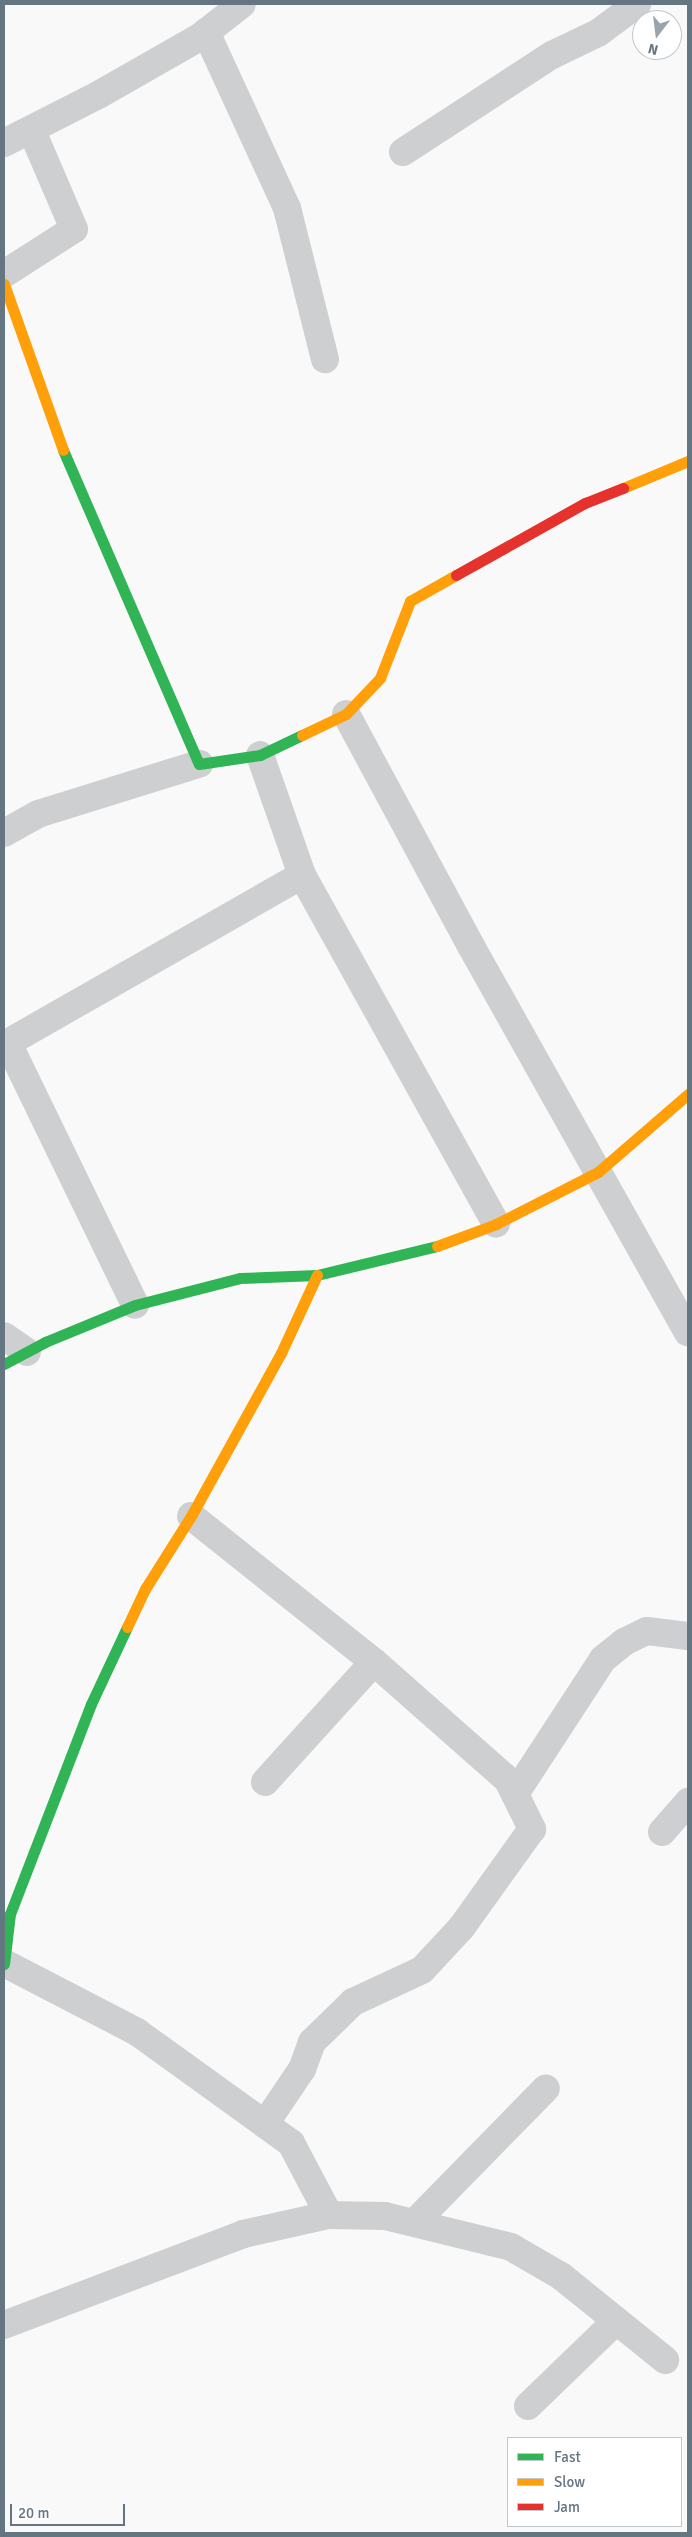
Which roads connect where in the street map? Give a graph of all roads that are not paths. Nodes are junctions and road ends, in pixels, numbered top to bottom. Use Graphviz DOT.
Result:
graph roads {
  1 [pos="242,4"];
  2 [pos="637,4"];
  3 [pos="206,32"];
  4 [pos="32,131"];
  5 [pos="4,143"];
  6 [pos="403,152"];
  7 [pos="4,274"];
  8 [pos="4,284"];
  9 [pos="326,359"];
  10 [pos="687,466"];
  11 [pos="346,714"];
  12 [pos="260,755"];
  13 [pos="199,764"];
  14 [pos="4,833"];
  15 [pos="302,875"];
  16 [pos="6,1044"];
  17 [pos="688,1094"];
  18 [pos="598,1172"];
  19 [pos="496,1224"];
  20 [pos="317,1275"];
  21 [pos="136,1305"];
  22 [pos="688,1332"];
  23 [pos="4,1336"];
  24 [pos="15,1358"];
  25 [pos="191,1516"];
  26 [pos="688,1636"];
  27 [pos="374,1662"];
  28 [pos="265,1782"];
  29 [pos="515,1794"];
  30 [pos="688,1802"];
  31 [pos="662,1832"];
  32 [pos="7,1915"];
  33 [pos="4,1964"];
  34 [pos="546,2088"];
  35 [pos="265,2124"];
  36 [pos="329,2215"];
  37 [pos="415,2222"];
  38 [pos="616,2321"];
  39 [pos="4,2325"];
  40 [pos="665,2360"];
  41 [pos="528,2406"];
  1 -- 3 [label="street"];
  2 -- 6 [label="street"];
  3 -- 4 [label="street"];
  3 -- 9 [label="street"];
  4 -- 5 [label="street"];
  4 -- 7 [label="street"];
  8 -- 13 [label="street"];
  10 -- 11 [label="street"];
  11 -- 12 [label="street"];
  11 -- 18 [label="street"];
  12 -- 13 [label="street"];
  12 -- 15 [label="street"];
  13 -- 14 [label="street"];
  15 -- 16 [label="street"];
  15 -- 19 [label="street"];
  16 -- 21 [label="street"];
  17 -- 18 [label="street"];
  18 -- 19 [label="street"];
  18 -- 22 [label="street"];
  19 -- 20 [label="street"];
  20 -- 21 [label="street"];
  20 -- 25 [label="street"];
  21 -- 24 [label="street"];
  23 -- 24 [label="street"];
  25 -- 27 [label="street"];
  25 -- 32 [label="street"];
  26 -- 29 [label="street"];
  27 -- 28 [label="street"];
  27 -- 29 [label="street"];
  29 -- 35 [label="street"];
  30 -- 31 [label="street"];
  32 -- 33 [label="street"];
  33 -- 35 [label="street"];
  34 -- 37 [label="street"];
  35 -- 36 [label="street"];
  36 -- 37 [label="street"];
  36 -- 39 [label="street"];
  37 -- 38 [label="street"];
  38 -- 40 [label="street"];
  38 -- 41 [label="street"];
}
